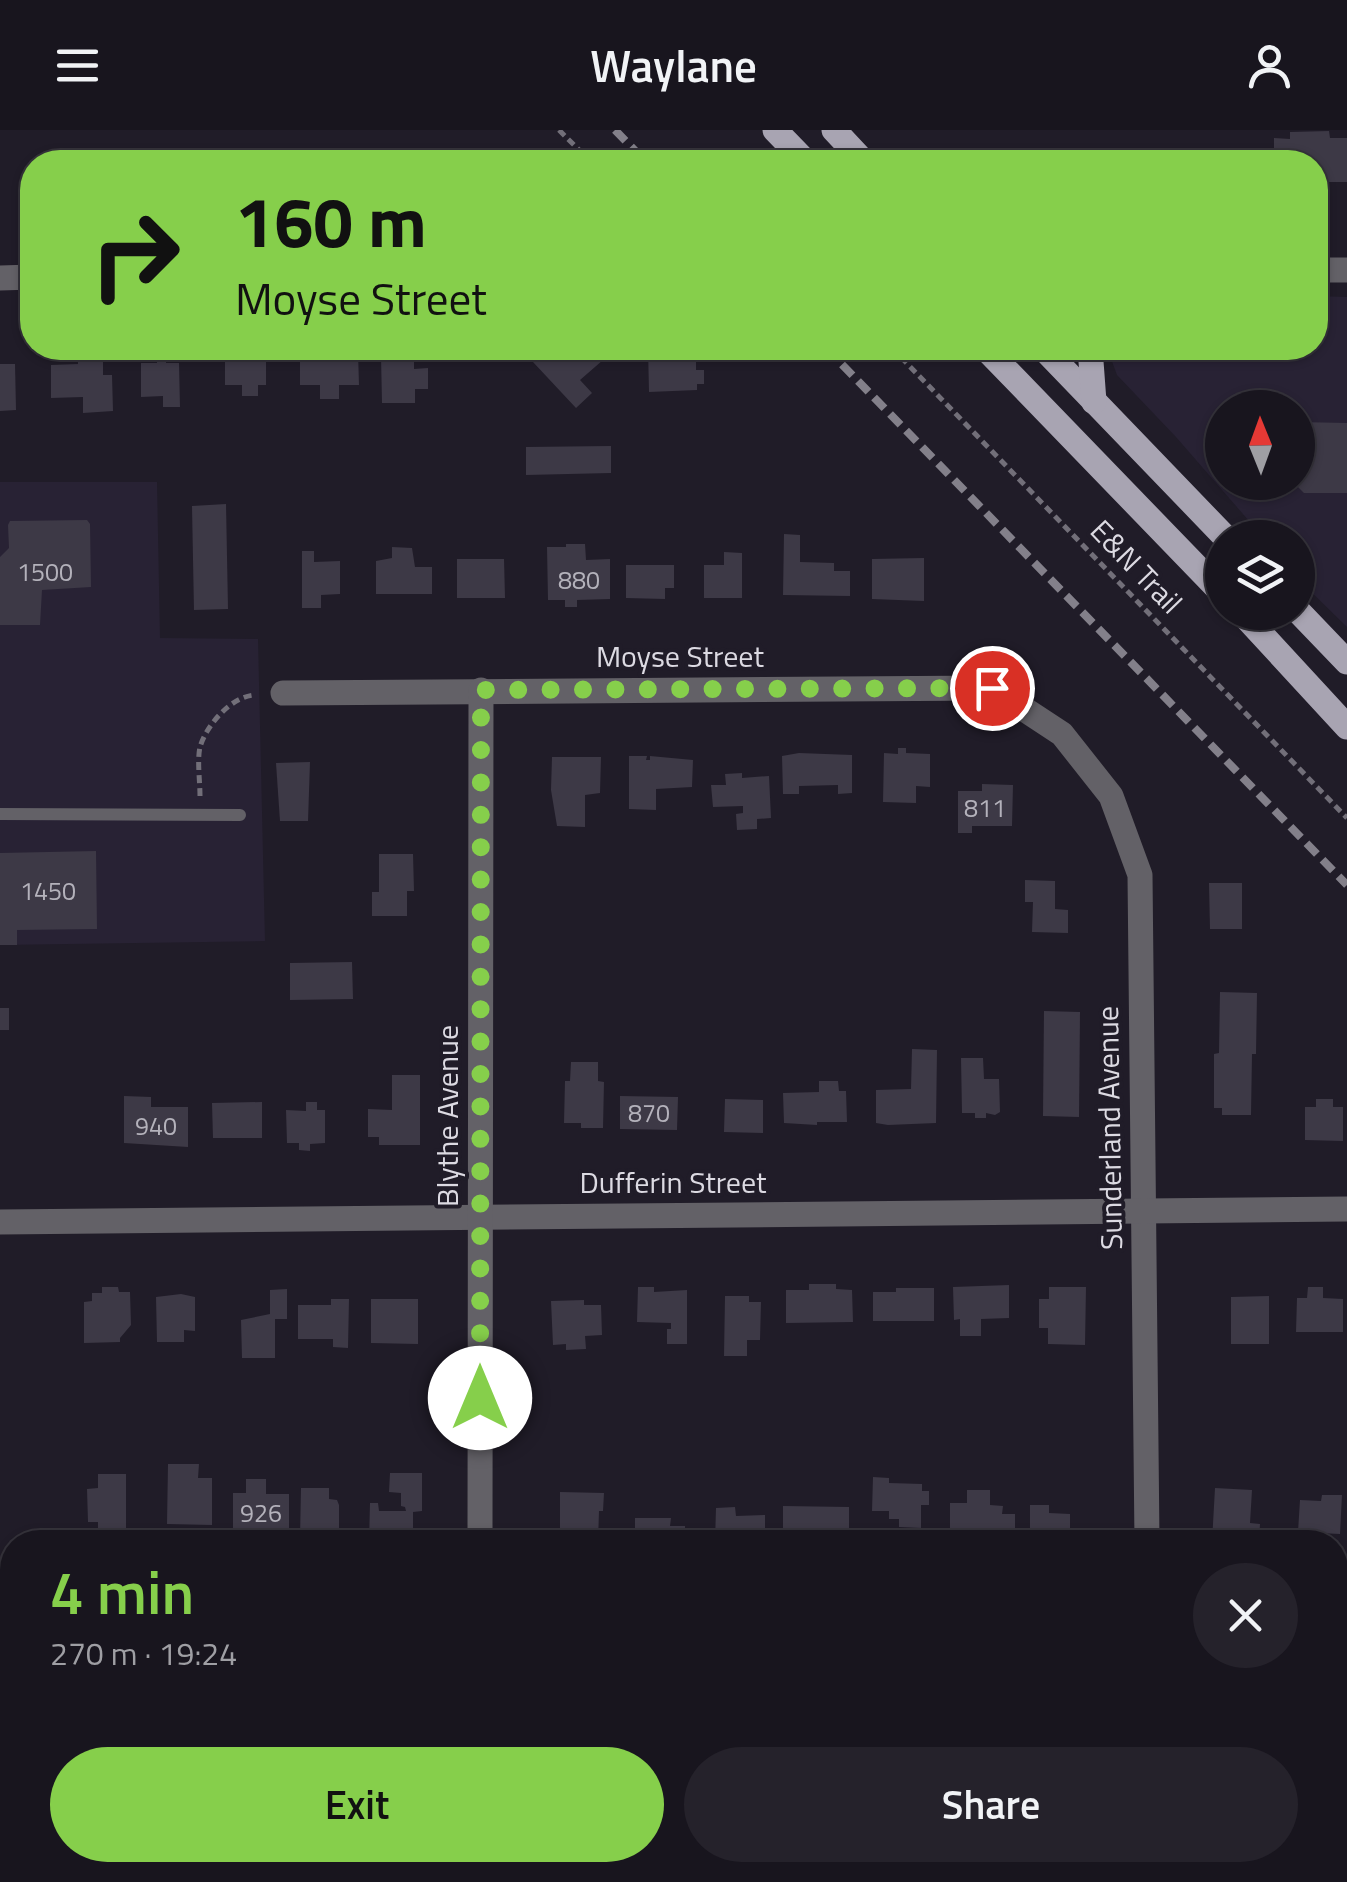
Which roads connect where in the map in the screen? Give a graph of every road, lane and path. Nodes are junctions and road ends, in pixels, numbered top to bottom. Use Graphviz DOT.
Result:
graph roads {
  1 [pos="559,130"];
  2 [pos="774,130"];
  3 [pos="834,130"];
  4 [pos="579,150"];
  5 [pos="794,150"];
  6 [pos="853,150"];
  7 [pos="904,360"];
  8 [pos="997,360"];
  9 [pos="1054,360"];
  10 [pos="1091,360"];
  11 [pos="1094,402"];
  12 [pos="1209,520"];
  13 [pos="1205,575"];
  14 [pos="1315,629"];
  15 [pos="1258,630"];
  16 [pos="1347,662"];
  17 [pos="481,690"];
  18 [pos="284,693"];
  19 [pos="1347,727"];
  20 [pos="1062,734"];
  21 [pos="0,814"];
  22 [pos="240,815"];
  23 [pos="200,816"];
  24 [pos="1347,818"];
  25 [pos="1347,1209"];
  26 [pos="1144,1212"];
  27 [pos="480,1217"];
  28 [pos="0,1222"];
  29 [pos="480,1530"];
  30 [pos="1147,1530"];
  1 -- 4 [label="path"];
  2 -- 5 [label="main road"];
  3 -- 6 [label="main road"];
  7 -- 24 [label="path, E&N Trail"];
  8 -- 13 [label="main road"];
  9 -- 11 [label="main road"];
  10 -- 11 [label="main road"];
  11 -- 12 [label="main road"];
  14 -- 16 [label="main road"];
  15 -- 19 [label="main road"];
  17 -- 18 [label="street, Moyse Street"];
  17 -- 20 [label="street, Moyse Street"];
  17 -- 27 [label="street, Blythe Avenue"];
  18 -- 23 [label="path"];
  20 -- 26 [label="street, Sunderland Avenue"];
  21 -- 23 [label="lane"];
  22 -- 23 [label="lane"];
  25 -- 26 [label="street, Dufferin Street"];
  26 -- 27 [label="street, Dufferin Street"];
  26 -- 30 [label="street, Sunderland Avenue"];
  27 -- 28 [label="street, Dufferin Street"];
  27 -- 29 [label="street, Blythe Avenue"];
}
